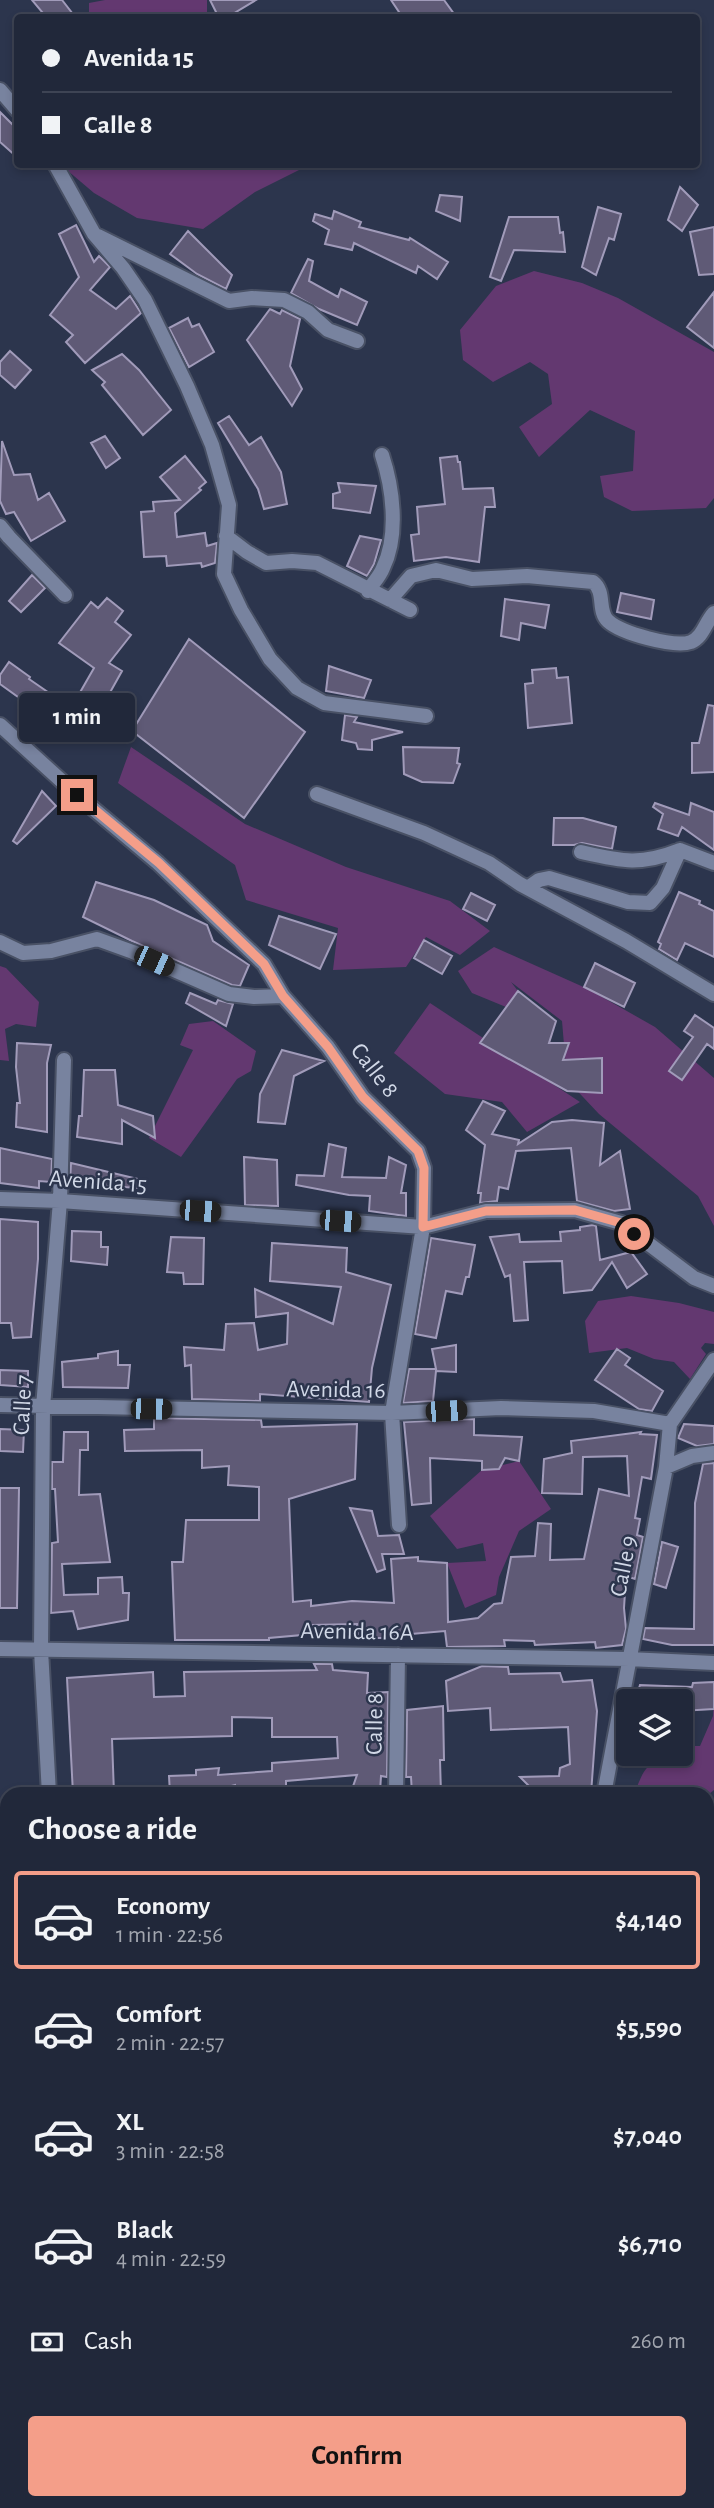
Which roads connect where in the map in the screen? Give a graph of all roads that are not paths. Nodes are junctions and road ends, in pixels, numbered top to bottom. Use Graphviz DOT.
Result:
graph roads {
  1 [pos="0,90"];
  2 [pos="14,106"];
  3 [pos="57,168"];
  4 [pos="94,234"];
  5 [pos="357,341"];
  6 [pos="382,456"];
  7 [pos="0,526"];
  8 [pos="226,536"];
  9 [pos="368,591"];
  10 [pos="65,595"];
  11 [pos="390,600"];
  12 [pos="410,610"];
  13 [pos="714,613"];
  14 [pos="426,716"];
  15 [pos="0,725"];
  16 [pos="317,794"];
  17 [pos="680,850"];
  18 [pos="581,852"];
  19 [pos="714,863"];
  20 [pos="529,887"];
  21 [pos="0,943"];
  22 [pos="714,994"];
  23 [pos="283,996"];
  24 [pos="64,1060"];
  25 [pos="0,1199"];
  26 [pos="60,1200"];
  27 [pos="423,1227"];
  28 [pos="714,1286"];
  29 [pos="714,1360"];
  30 [pos="0,1405"];
  31 [pos="43,1407"];
  32 [pos="392,1413"];
  33 [pos="670,1424"];
  34 [pos="714,1453"];
  35 [pos="666,1467"];
  36 [pos="399,1525"];
  37 [pos="0,1648"];
  38 [pos="41,1650"];
  39 [pos="398,1655"];
  40 [pos="628,1659"];
  41 [pos="714,1663"];
  42 [pos="49,1787"];
  43 [pos="396,1787"];
  44 [pos="605,1787"];
  1 -- 2 [label="street"];
  3 -- 4 [label="street"];
  4 -- 5 [label="street"];
  4 -- 8 [label="street"];
  6 -- 9 [label="street"];
  7 -- 10 [label="street"];
  8 -- 9 [label="street"];
  8 -- 14 [label="street"];
  9 -- 11 [label="street"];
  11 -- 12 [label="street"];
  11 -- 13 [label="street"];
  15 -- 23 [label="street, Calle 8"];
  16 -- 20 [label="street"];
  17 -- 18 [label="street"];
  17 -- 19 [label="street"];
  17 -- 20 [label="street"];
  20 -- 22 [label="street"];
  21 -- 23 [label="street"];
  23 -- 27 [label="street, Calle 8"];
  24 -- 26 [label="street, Calle 7"];
  25 -- 26 [label="street, Avenida 15"];
  26 -- 27 [label="street, Avenida 15"];
  26 -- 31 [label="street, Calle 7"];
  27 -- 28 [label="street, Avenida 15"];
  27 -- 32 [label="street, Calle 8"];
  29 -- 33 [label="street, Calle 9"];
  30 -- 31 [label="street, Avenida 16"];
  31 -- 32 [label="street, Avenida 16"];
  31 -- 38 [label="street, Calle 7"];
  32 -- 33 [label="street, Avenida 16"];
  32 -- 36 [label="street, Calle 8"];
  33 -- 35 [label="street, Calle 9"];
  34 -- 35 [label="street"];
  35 -- 40 [label="street, Calle 9"];
  37 -- 38 [label="street, Avenida 16A"];
  38 -- 39 [label="street, Avenida 16A"];
  38 -- 42 [label="street, Calle 7"];
  39 -- 40 [label="street, Avenida 16A"];
  39 -- 43 [label="street, Calle 8"];
  40 -- 41 [label="street, Avenida 16A"];
  40 -- 44 [label="street, Calle 9"];
}
